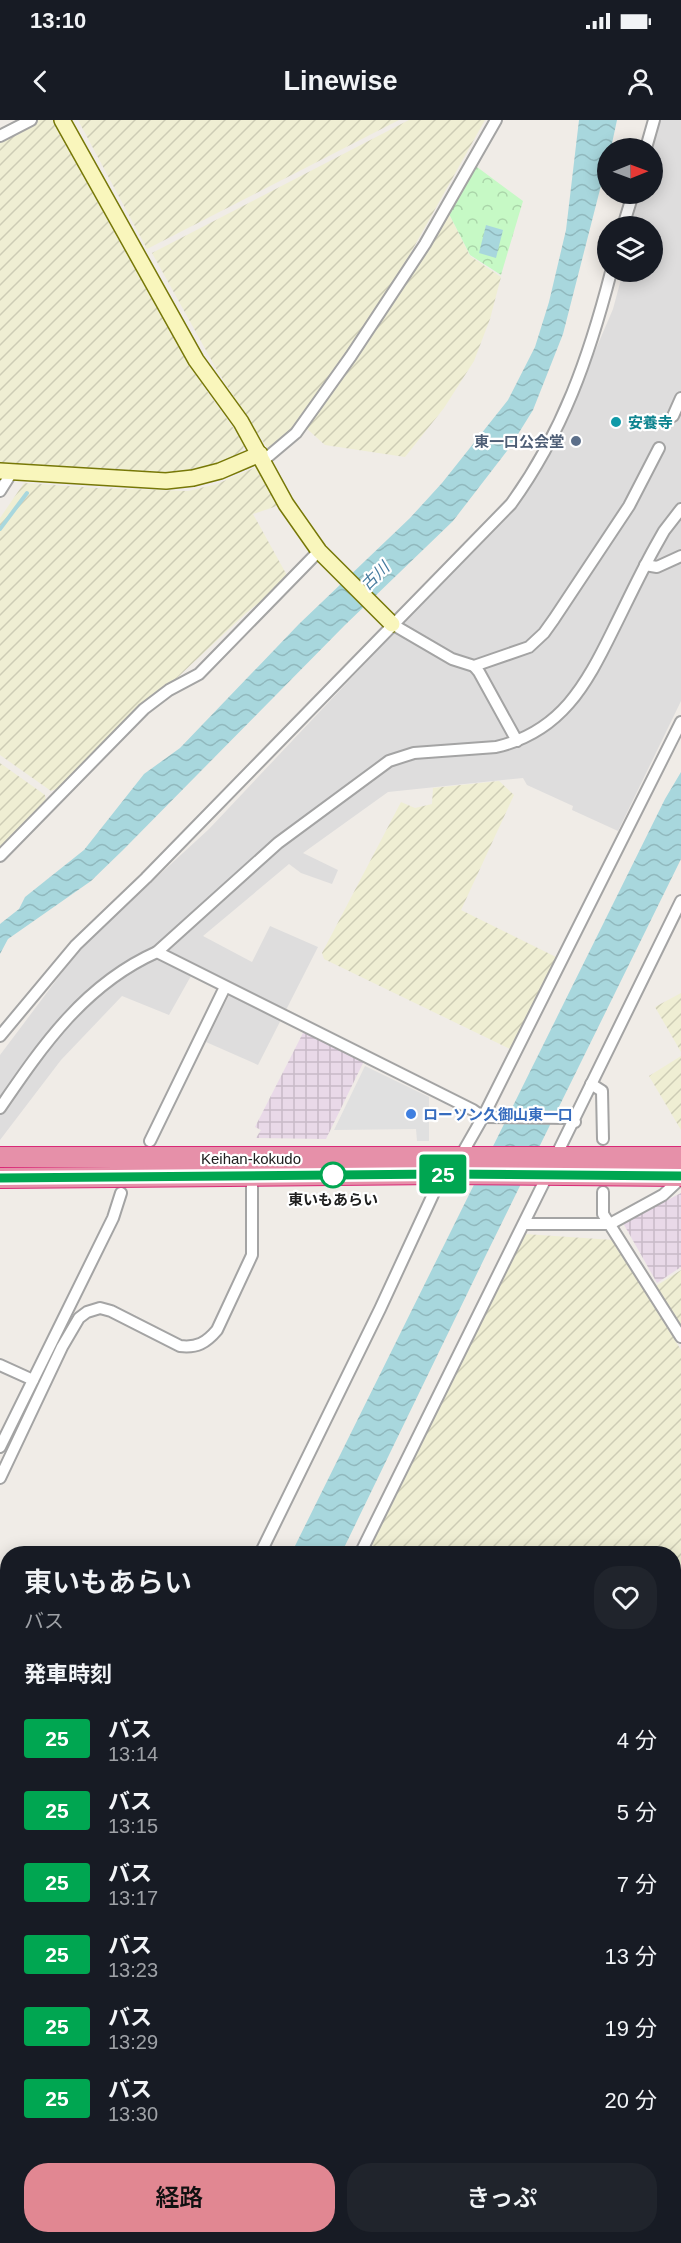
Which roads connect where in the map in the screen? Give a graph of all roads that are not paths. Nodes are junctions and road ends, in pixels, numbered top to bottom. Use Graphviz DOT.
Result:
graph roads {
  1 [pos="31,120"];
  2 [pos="62,120"];
  3 [pos="496,120"];
  4 [pos="654,120"];
  5 [pos="0,136"];
  6 [pos="649,138"];
  7 [pos="608,282"];
  8 [pos="681,398"];
  9 [pos="673,416"];
  10 [pos="659,448"];
  11 [pos="262,457"];
  12 [pos="6,471"];
  13 [pos="0,491"];
  14 [pos="681,509"];
  15 [pos="321,553"];
  16 [pos="681,556"];
  17 [pos="645,565"];
  18 [pos="390,621"];
  19 [pos="474,666"];
  20 [pos="681,722"];
  21 [pos="517,741"];
  22 [pos="0,856"];
  23 [pos="681,902"];
  24 [pos="157,952"];
  25 [pos="225,987"];
  26 [pos="0,1036"];
  27 [pos="591,1084"];
  28 [pos="0,1108"];
  29 [pos="487,1118"];
  30 [pos="571,1120"];
  31 [pos="603,1139"];
  32 [pos="150,1141"];
  33 [pos="0,1157"];
  34 [pos="681,1157"];
  35 [pos="464,1163"];
  36 [pos="548,1166"];
  37 [pos="442,1174"];
  38 [pos="252,1176"];
  39 [pos="681,1177"];
  40 [pos="0,1178"];
  41 [pos="603,1192"];
  42 [pos="121,1194"];
  43 [pos="524,1224"];
  44 [pos="610,1224"];
  45 [pos="681,1337"];
  46 [pos="0,1365"];
  47 [pos="33,1380"];
  48 [pos="0,1448"];
  49 [pos="0,1478"];
  50 [pos="264,1546"];
  51 [pos="364,1546"];
  1 -- 5 [label="street"];
  2 -- 11 [label="street"];
  3 -- 11 [label="street"];
  4 -- 6 [label="street"];
  7 -- 18 [label="street"];
  8 -- 9 [label="street"];
  10 -- 19 [label="street"];
  11 -- 12 [label="street"];
  11 -- 15 [label="street"];
  12 -- 13 [label="street"];
  14 -- 17 [label="street"];
  15 -- 18 [label="street"];
  15 -- 22 [label="street"];
  16 -- 17 [label="street"];
  17 -- 21 [label="street"];
  18 -- 19 [label="street"];
  18 -- 26 [label="street"];
  19 -- 21 [label="street"];
  20 -- 29 [label="street"];
  21 -- 24 [label="street"];
  23 -- 27 [label="street"];
  24 -- 25 [label="street"];
  24 -- 28 [label="street"];
  25 -- 29 [label="street"];
  25 -- 32 [label="street"];
  27 -- 30 [label="street"];
  27 -- 31 [label="street"];
  29 -- 30 [label="street"];
  29 -- 35 [label="street"];
  30 -- 36 [label="street"];
  33 -- 35 [label="highway, Keihan-kokudo"];
  34 -- 36 [label="highway, Keihan-kokudo"];
  35 -- 36 [label="highway, Keihan-kokudo"];
  35 -- 37 [label="highway, Keihan-kokudo"];
  36 -- 39 [label="highway, Keihan-kokudo"];
  36 -- 43 [label="street"];
  37 -- 38 [label="highway, Keihan-kokudo"];
  37 -- 50 [label="street"];
  38 -- 40 [label="highway, Keihan-kokudo"];
  38 -- 49 [label="street"];
  39 -- 44 [label="street"];
  41 -- 44 [label="street"];
  42 -- 47 [label="street"];
  43 -- 44 [label="street"];
  43 -- 51 [label="street"];
  44 -- 45 [label="street"];
  46 -- 47 [label="street"];
  47 -- 48 [label="street"];
}
